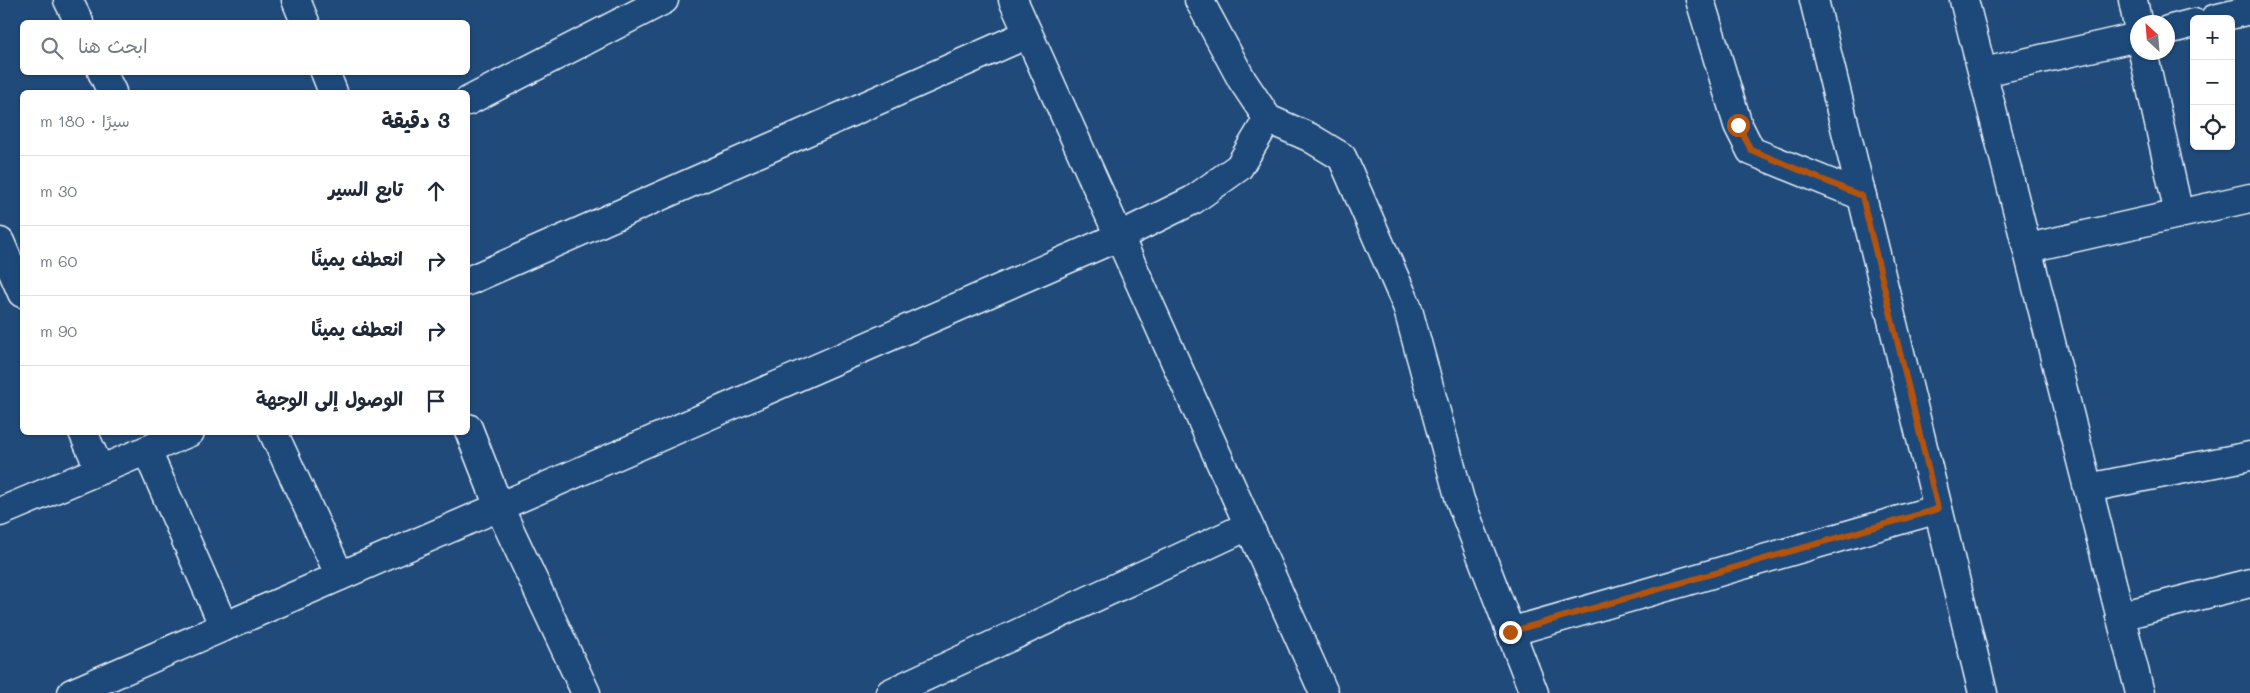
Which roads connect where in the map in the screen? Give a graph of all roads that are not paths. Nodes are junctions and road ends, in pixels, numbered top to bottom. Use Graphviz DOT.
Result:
graph roads {
  1 [pos="68,0"];
  2 [pos="296,0"];
  3 [pos="664,0"];
  4 [pos="1013,0"];
  5 [pos="1198,0"];
  6 [pos="1700,0"];
  7 [pos="1814,0"];
  8 [pos="1964,0"];
  9 [pos="2132,0"];
  10 [pos="2250,10"];
  11 [pos="2135,15"];
  12 [pos="2230,15"];
  13 [pos="78,20"];
  14 [pos="304,20"];
  15 [pos="2190,25"];
  16 [pos="2175,28"];
  17 [pos="1028,34"];
  18 [pos="2130,39"];
  19 [pos="2145,60"];
  20 [pos="1984,72"];
  21 [pos="104,75"];
  22 [pos="326,75"];
  23 [pos="111,90"];
  24 [pos="332,90"];
  25 [pos="470,100"];
  26 [pos="1268,119"];
  27 [pos="1862,196"];
  28 [pos="2250,198"];
  29 [pos="2179,214"];
  30 [pos="1118,237"];
  31 [pos="0,242"];
  32 [pos="2028,248"];
  33 [pos="470,280"];
  34 [pos="20,288"];
  35 [pos="470,433"];
  36 [pos="84,435"];
  37 [pos="183,435"];
  38 [pos="273,435"];
  39 [pos="146,451"];
  40 [pos="2250,456"];
  41 [pos="100,470"];
  42 [pos="2088,488"];
  43 [pos="499,507"];
  44 [pos="1938,509"];
  45 [pos="0,512"];
  46 [pos="1248,526"];
  47 [pos="340,576"];
  48 [pos="2250,583"];
  49 [pos="2120,616"];
  50 [pos="224,627"];
  51 [pos="1510,632"];
  52 [pos="72,693"];
  53 [pos="586,693"];
  54 [pos="890,693"];
  55 [pos="1324,693"];
  56 [pos="1534,693"];
  57 [pos="1983,693"];
  58 [pos="2140,693"];
  1 -- 13 [label="street"];
  2 -- 14 [label="street"];
  3 -- 25 [label="street"];
  4 -- 17 [label="street"];
  5 -- 26 [label="street"];
  6 -- 27 [label="street"];
  7 -- 27 [label="street"];
  8 -- 20 [label="street"];
  9 -- 11 [label="street"];
  10 -- 12 [label="street"];
  15 -- 16 [label="street"];
  17 -- 30 [label="street"];
  17 -- 33 [label="street"];
  18 -- 20 [label="street"];
  19 -- 29 [label="street"];
  20 -- 32 [label="street"];
  21 -- 23 [label="street"];
  22 -- 24 [label="street"];
  26 -- 30 [label="street"];
  26 -- 51 [label="street"];
  27 -- 44 [label="street"];
  28 -- 29 [label="street"];
  29 -- 32 [label="street"];
  30 -- 43 [label="street"];
  30 -- 46 [label="street"];
  31 -- 34 [label="street"];
  32 -- 42 [label="street"];
  35 -- 43 [label="street"];
  36 -- 41 [label="street"];
  37 -- 39 [label="street"];
  38 -- 47 [label="street"];
  39 -- 41 [label="street"];
  39 -- 50 [label="street"];
  40 -- 42 [label="street"];
  41 -- 45 [label="street"];
  42 -- 49 [label="street"];
  43 -- 47 [label="street"];
  43 -- 53 [label="street"];
  44 -- 51 [label="street"];
  44 -- 57 [label="street"];
  46 -- 54 [label="street"];
  46 -- 55 [label="street"];
  47 -- 50 [label="street"];
  48 -- 49 [label="street"];
  49 -- 58 [label="street"];
  50 -- 52 [label="street"];
  51 -- 56 [label="street"];
}
